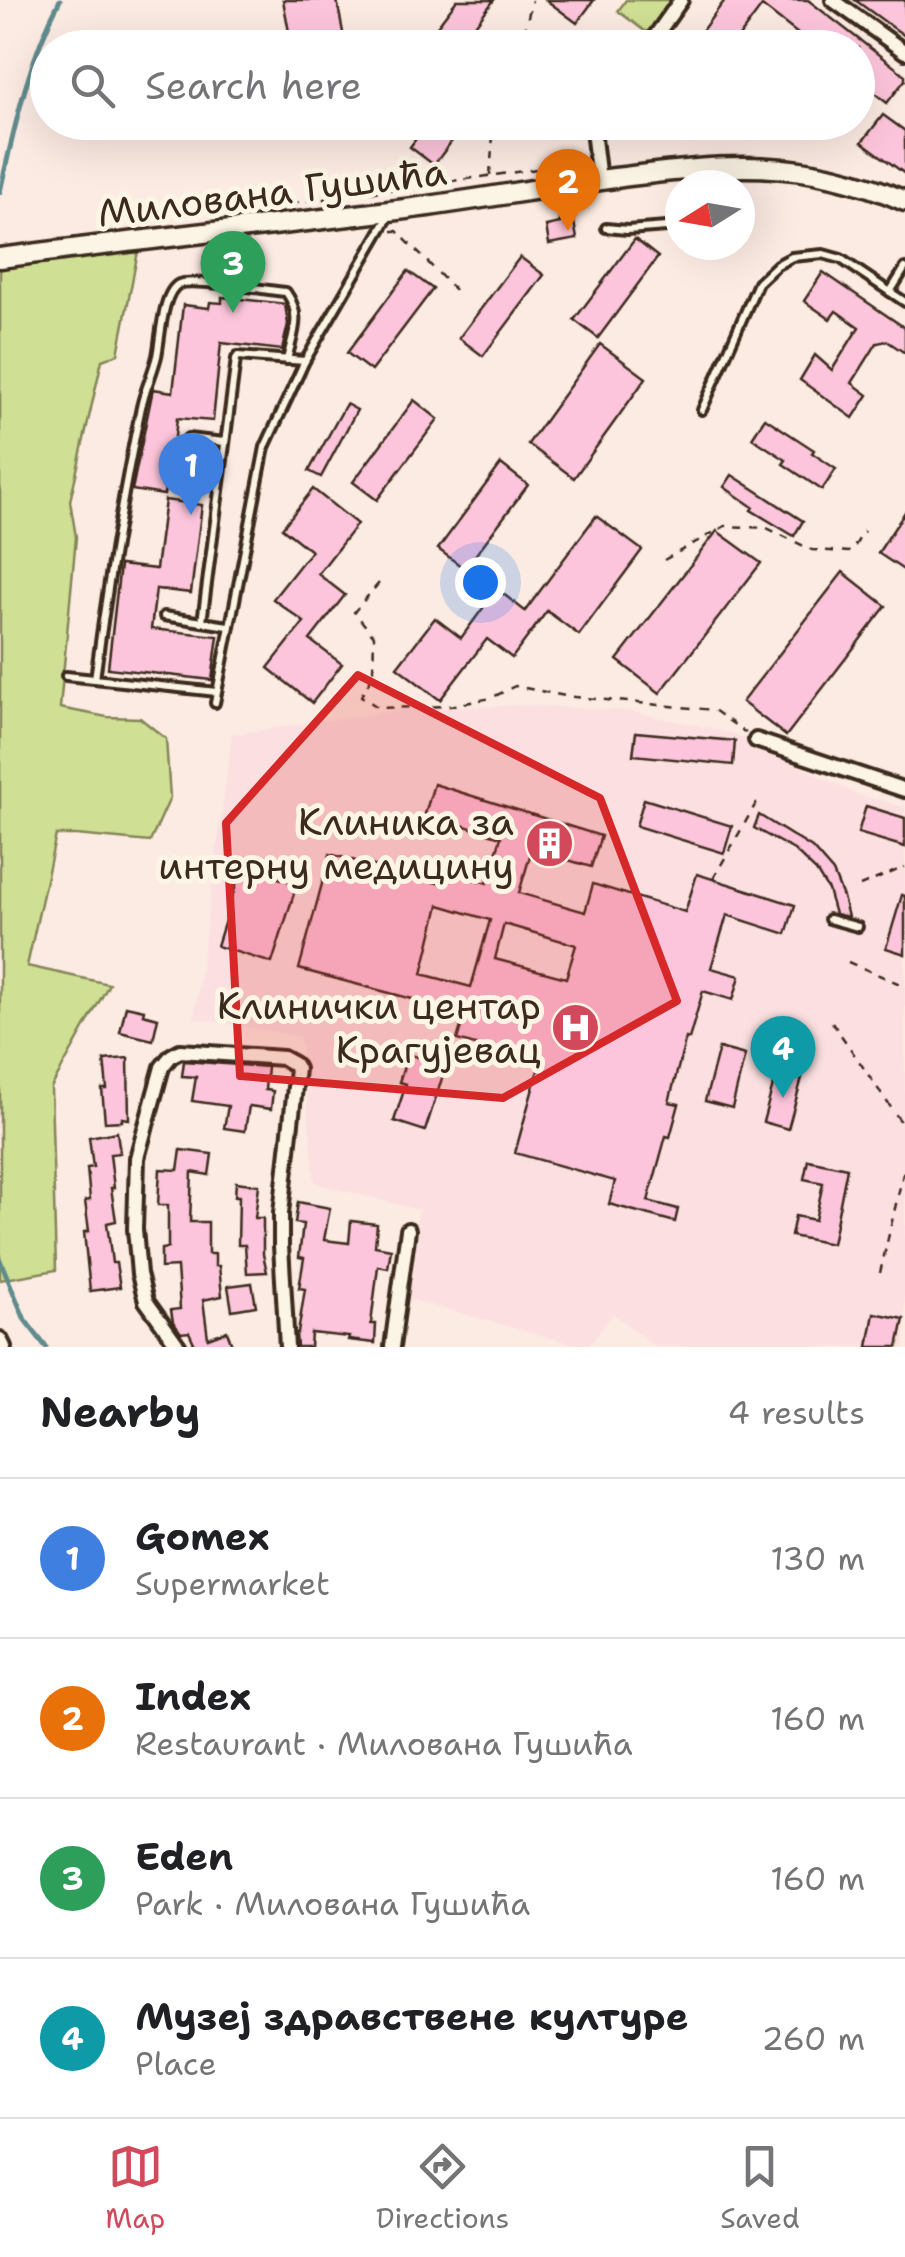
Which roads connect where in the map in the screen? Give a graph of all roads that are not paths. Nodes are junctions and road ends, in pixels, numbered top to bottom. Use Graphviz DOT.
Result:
graph roads {
  1 [pos="681,0"];
  2 [pos="832,0"];
  3 [pos="660,30"];
  4 [pos="874,30"];
  5 [pos="875,31"];
  6 [pos="905,52"];
  7 [pos="594,140"];
  8 [pos="599,180"];
  9 [pos="905,201"];
  10 [pos="392,210"];
  11 [pos="665,227"];
  12 [pos="606,228"];
  13 [pos="0,258"];
  14 [pos="905,268"];
  15 [pos="890,292"];
  16 [pos="905,302"];
  17 [pos="287,360"];
  18 [pos="305,361"];
  19 [pos="702,410"];
  20 [pos="188,438"];
  21 [pos="224,442"];
  22 [pos="185,459"];
  23 [pos="221,464"];
  24 [pos="164,616"];
  25 [pos="202,622"];
  26 [pos="228,626"];
  27 [pos="66,676"];
  28 [pos="95,679"];
  29 [pos="217,692"];
  30 [pos="215,702"];
  31 [pos="756,740"];
  32 [pos="905,790"];
  33 [pos="829,918"];
  34 [pos="858,926"];
  35 [pos="408,1230"];
  36 [pos="0,1340"];
  37 [pos="4,1347"];
  38 [pos="180,1347"];
  39 [pos="287,1347"];
  40 [pos="392,1347"];
  1 -- 3 [label="street"];
  2 -- 4 [label="street"];
  5 -- 6 [label="street"];
  7 -- 8 [label="street"];
  8 -- 9 [label="street, Милована Гушића"];
  8 -- 10 [label="street, Милована Гушића"];
  10 -- 13 [label="street, Милована Гушића"];
  10 -- 18 [label="lane"];
  11 -- 12 [label="lane"];
  14 -- 15 [label="lane"];
  15 -- 16 [label="lane"];
  15 -- 19 [label="lane"];
  17 -- 18 [label="lane"];
  17 -- 21 [label="lane"];
  17 -- 28 [label="lane"];
  18 -- 26 [label="lane"];
  20 -- 21 [label="lane"];
  21 -- 23 [label="lane"];
  22 -- 23 [label="lane"];
  23 -- 25 [label="lane"];
  24 -- 25 [label="lane"];
  25 -- 26 [label="lane"];
  26 -- 29 [label="lane"];
  27 -- 28 [label="lane"];
  28 -- 29 [label="lane"];
  29 -- 30 [label="lane"];
  31 -- 32 [label="street"];
  33 -- 34 [label="lane"];
  35 -- 40 [label="street"];
  36 -- 37 [label="street"];
  38 -- 39 [label="street"];
}
